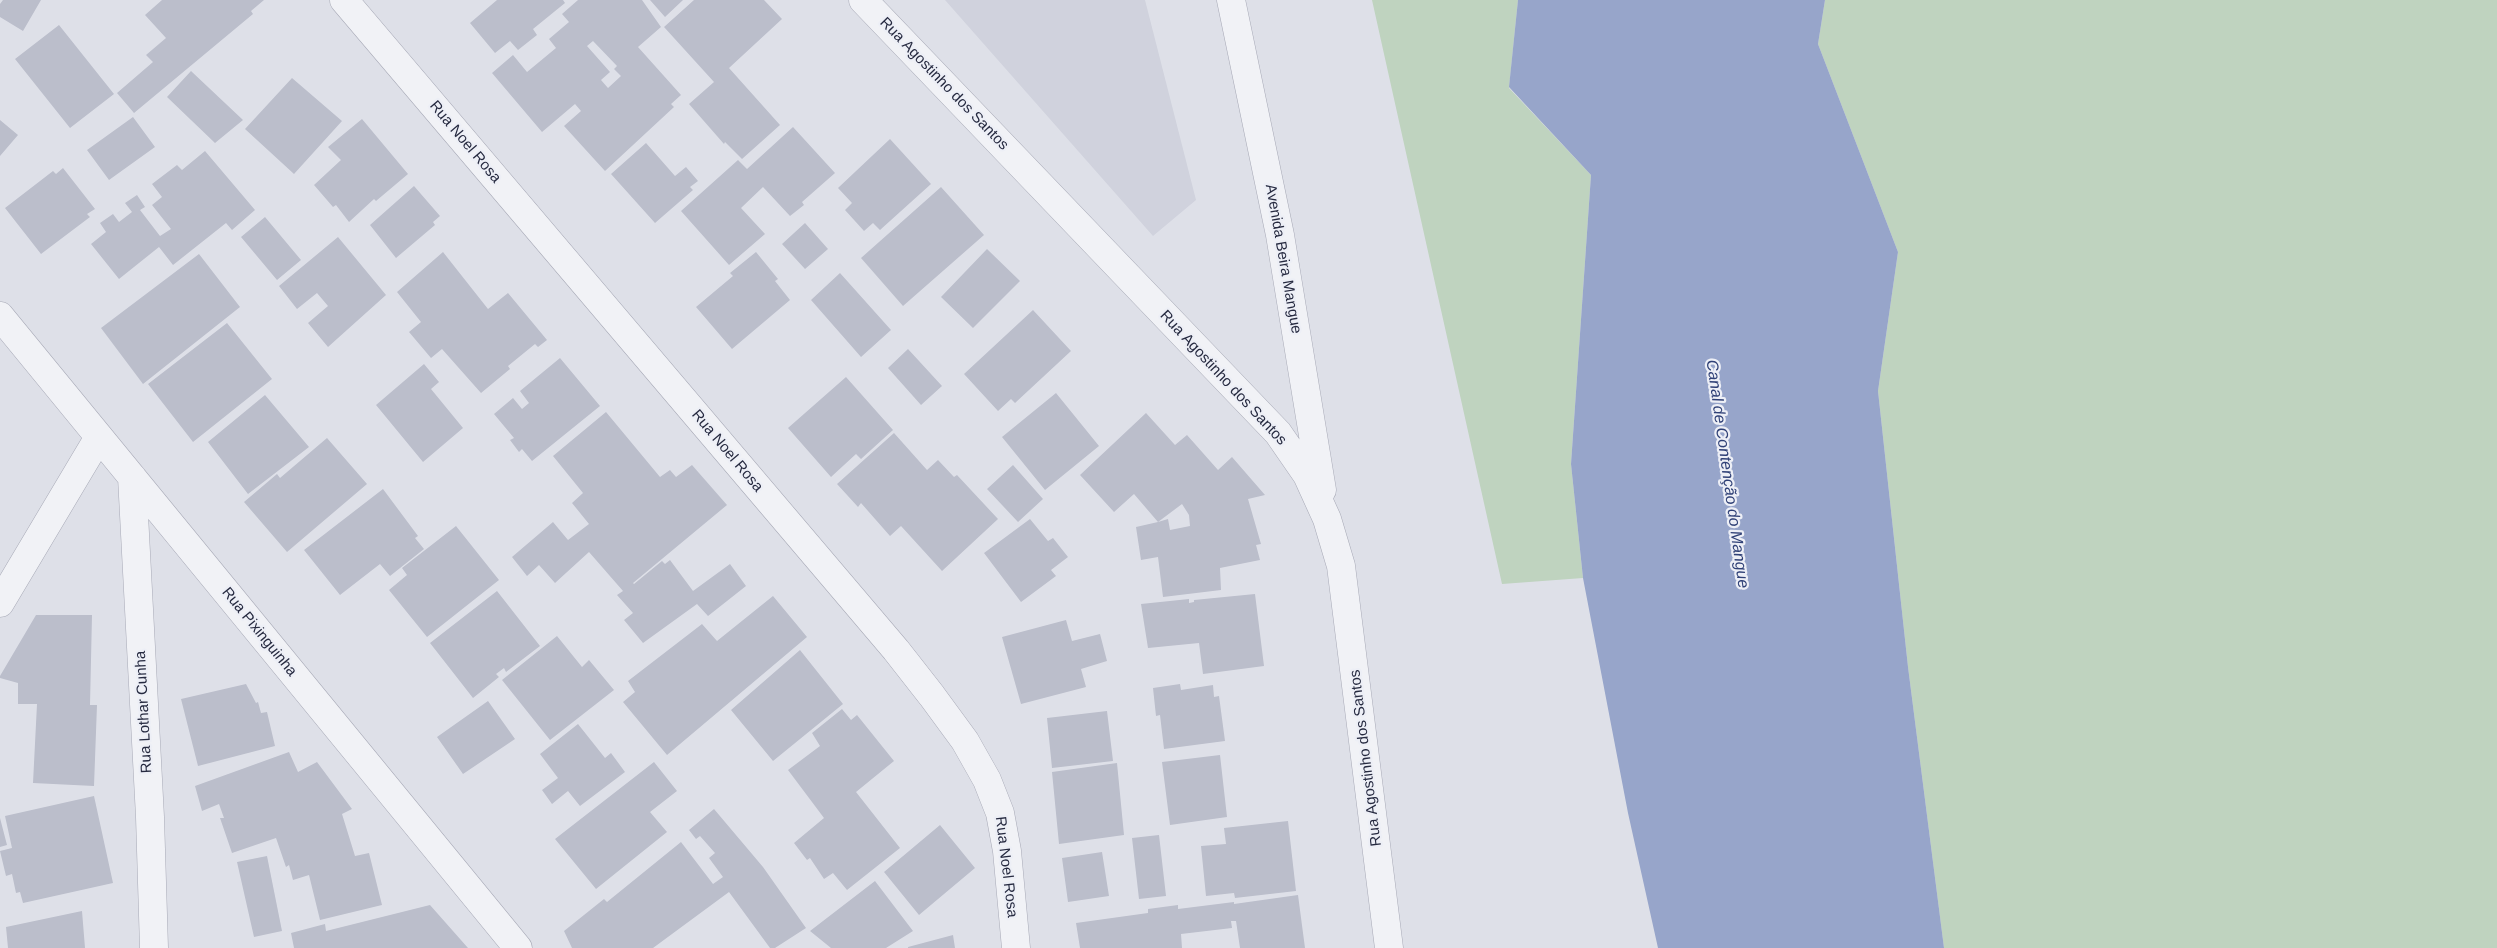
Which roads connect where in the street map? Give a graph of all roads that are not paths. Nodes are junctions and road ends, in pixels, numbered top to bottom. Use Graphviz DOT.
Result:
graph roads {
  1 [pos="344,0"];
  2 [pos="863,0"];
  3 [pos="1231,0"];
  4 [pos="0,316"];
  5 [pos="99,437"];
  6 [pos="132,477"];
  7 [pos="1327,519"];
  8 [pos="0,603"];
  9 [pos="154,948"];
  10 [pos="518,948"];
  11 [pos="1016,948"];
  12 [pos="1389,948"];
  1 -- 11 [label="street, Rua Noel Rosa"];
  2 -- 7 [label="street, Rua Agostinho dos Santos"];
  3 -- 7 [label="street, Avenida Beira Mangue"];
  4 -- 5 [label="street, Rua Pixinguinha"];
  5 -- 6 [label="street, Rua Pixinguinha"];
  5 -- 8 [label="street"];
  6 -- 9 [label="street, Rua Lothar Cunha"];
  6 -- 10 [label="street, Rua Pixinguinha"];
  7 -- 12 [label="street, Rua Agostinho dos Santos"];
}
